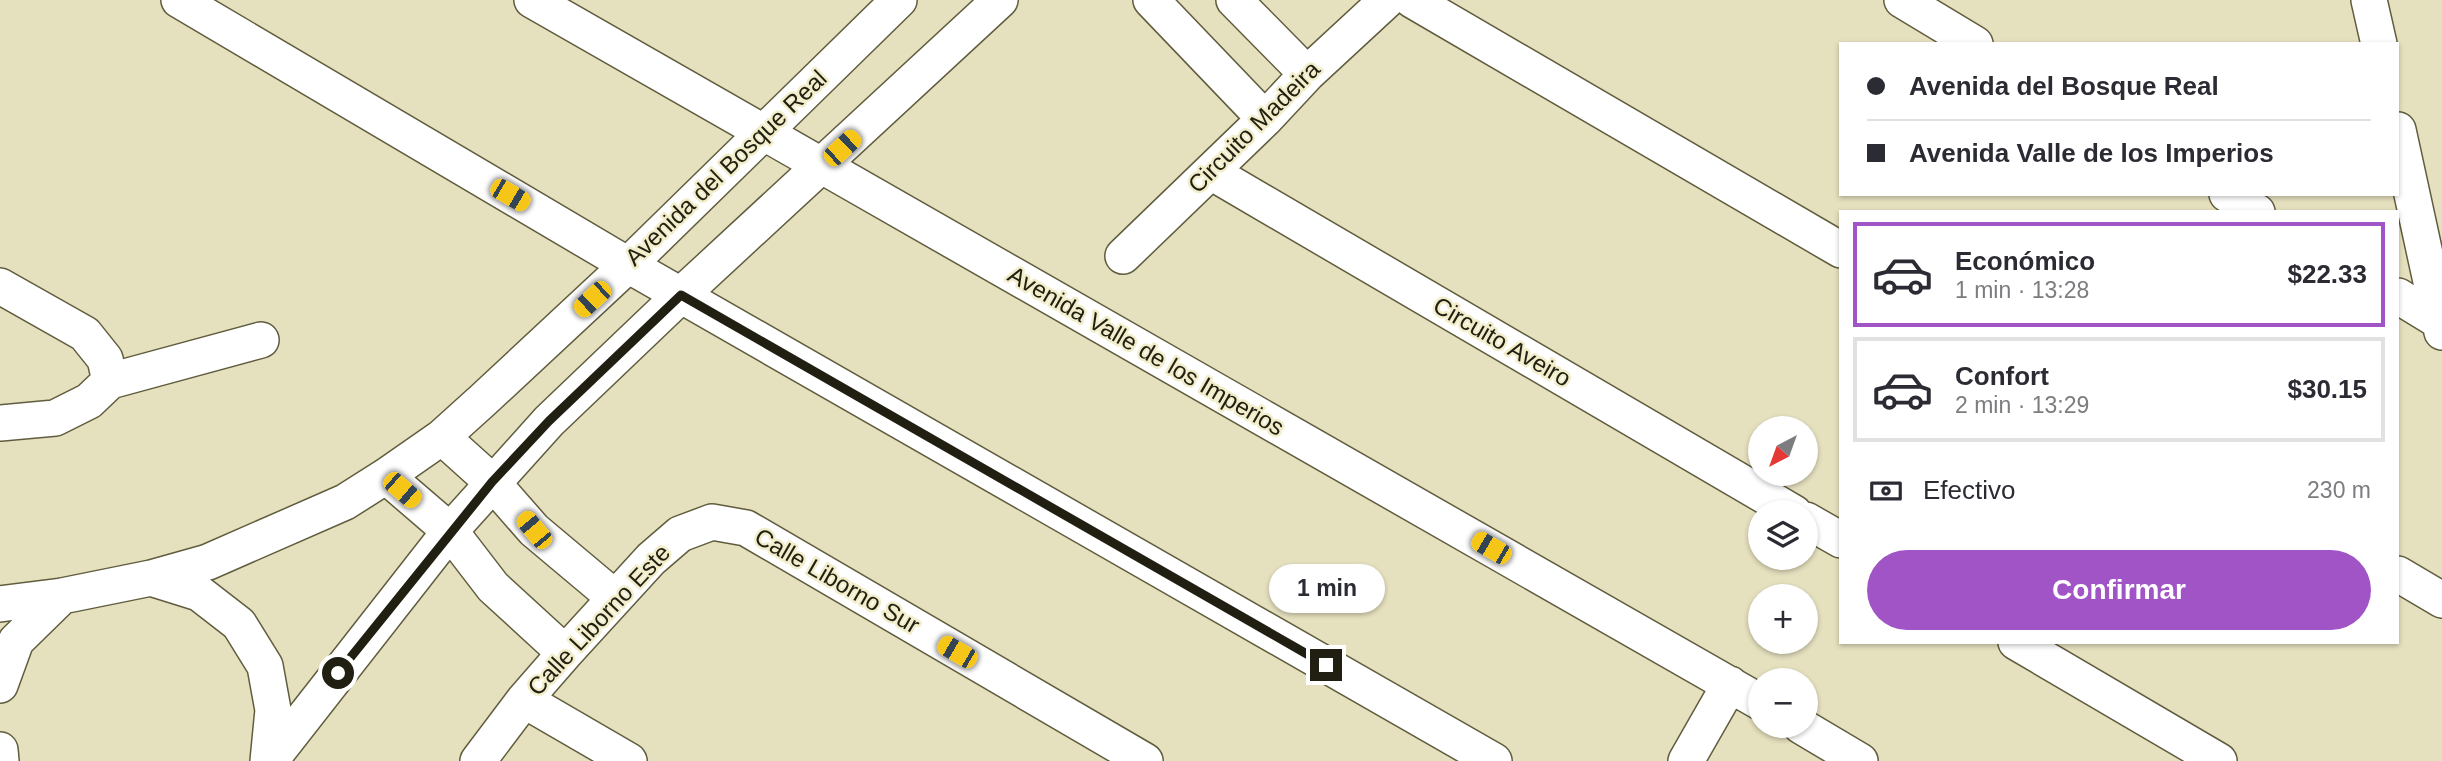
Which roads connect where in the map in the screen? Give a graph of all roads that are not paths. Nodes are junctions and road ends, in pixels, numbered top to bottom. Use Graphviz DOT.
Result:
graph roads {
  1 [pos="179,0"];
  2 [pos="532,0"];
  3 [pos="899,0"];
  4 [pos="1000,0"];
  5 [pos="1151,0"];
  6 [pos="1234,0"];
  7 [pos="1387,0"];
  8 [pos="1412,0"];
  9 [pos="1902,0"];
  10 [pos="2369,0"];
  11 [pos="1972,42"];
  12 [pos="2379,42"];
  13 [pos="1307,74"];
  14 [pos="1265,119"];
  15 [pos="763,132"];
  16 [pos="2399,135"];
  17 [pos="822,166"];
  18 [pos="1210,172"];
  19 [pos="2230,196"];
  20 [pos="2254,210"];
  21 [pos="1839,249"];
  22 [pos="1123,256"];
  23 [pos="628,265"];
  24 [pos="0,286"];
  25 [pos="681,295"];
  26 [pos="2399,297"];
  27 [pos="2441,326"];
  28 [pos="261,340"];
  29 [pos="110,381"];
  30 [pos="0,423"];
  31 [pos="442,437"];
  32 [pos="387,476"];
  33 [pos="492,482"];
  34 [pos="1772,500"];
  35 [pos="1818,527"];
  36 [pos="746,528"];
  37 [pos="450,531"];
  38 [pos="1839,539"];
  39 [pos="2399,575"];
  40 [pos="151,578"];
  41 [pos="62,596"];
  42 [pos="615,598"];
  43 [pos="2442,600"];
  44 [pos="0,604"];
  45 [pos="2019,644"];
  46 [pos="565,653"];
  47 [pos="1730,684"];
  48 [pos="0,685"];
  49 [pos="1748,695"];
  50 [pos="524,700"];
  51 [pos="1818,736"];
  52 [pos="0,750"];
  53 [pos="1,761"];
  54 [pos="269,761"];
  55 [pos="478,761"];
  56 [pos="629,761"];
  57 [pos="1145,761"];
  58 [pos="1494,761"];
  59 [pos="1686,761"];
  60 [pos="1860,761"];
  61 [pos="2219,761"];
  1 -- 23 [label="street"];
  2 -- 15 [label="street, Avenida Valle de los Imperios"];
  3 -- 15 [label="street, Avenida del Bosque Real"];
  4 -- 17 [label="street"];
  5 -- 14 [label="street"];
  6 -- 13 [label="street"];
  7 -- 13 [label="street, Circuito Madeira"];
  8 -- 21 [label="street"];
  9 -- 11 [label="street"];
  10 -- 12 [label="street"];
  13 -- 14 [label="street, Circuito Madeira"];
  14 -- 18 [label="street, Circuito Madeira"];
  15 -- 17 [label="street, Avenida Valle de los Imperios"];
  15 -- 23 [label="street, Avenida del Bosque Real"];
  16 -- 27 [label="street"];
  17 -- 25 [label="street"];
  17 -- 47 [label="street, Avenida Valle de los Imperios"];
  18 -- 22 [label="street, Circuito Madeira"];
  18 -- 34 [label="street, Circuito Aveiro"];
  19 -- 20 [label="street"];
  23 -- 25 [label="street"];
  23 -- 31 [label="street, Avenida del Bosque Real"];
  24 -- 29 [label="street"];
  25 -- 33 [label="street"];
  25 -- 58 [label="street"];
  26 -- 27 [label="street"];
  28 -- 29 [label="street"];
  29 -- 30 [label="street"];
  31 -- 32 [label="street, Avenida del Bosque Real"];
  31 -- 33 [label="street"];
  32 -- 37 [label="street"];
  32 -- 40 [label="street, Avenida del Bosque Real"];
  33 -- 37 [label="street"];
  33 -- 42 [label="street"];
  35 -- 38 [label="street"];
  36 -- 42 [label="street, Calle Liborno Este"];
  36 -- 57 [label="street, Calle Liborno Sur"];
  37 -- 46 [label="street"];
  37 -- 54 [label="street"];
  39 -- 43 [label="street"];
  40 -- 41 [label="street, Avenida del Bosque Real"];
  40 -- 54 [label="street"];
  41 -- 44 [label="street, Avenida del Bosque Real"];
  41 -- 48 [label="street"];
  42 -- 46 [label="street, Calle Liborno Este"];
  45 -- 61 [label="street"];
  46 -- 50 [label="street, Calle Liborno Este"];
  47 -- 49 [label="street, Avenida Valle de los Imperios"];
  47 -- 59 [label="street"];
  50 -- 55 [label="street, Calle Liborno Este"];
  50 -- 56 [label="street"];
  51 -- 60 [label="street"];
  52 -- 53 [label="street"];
}
